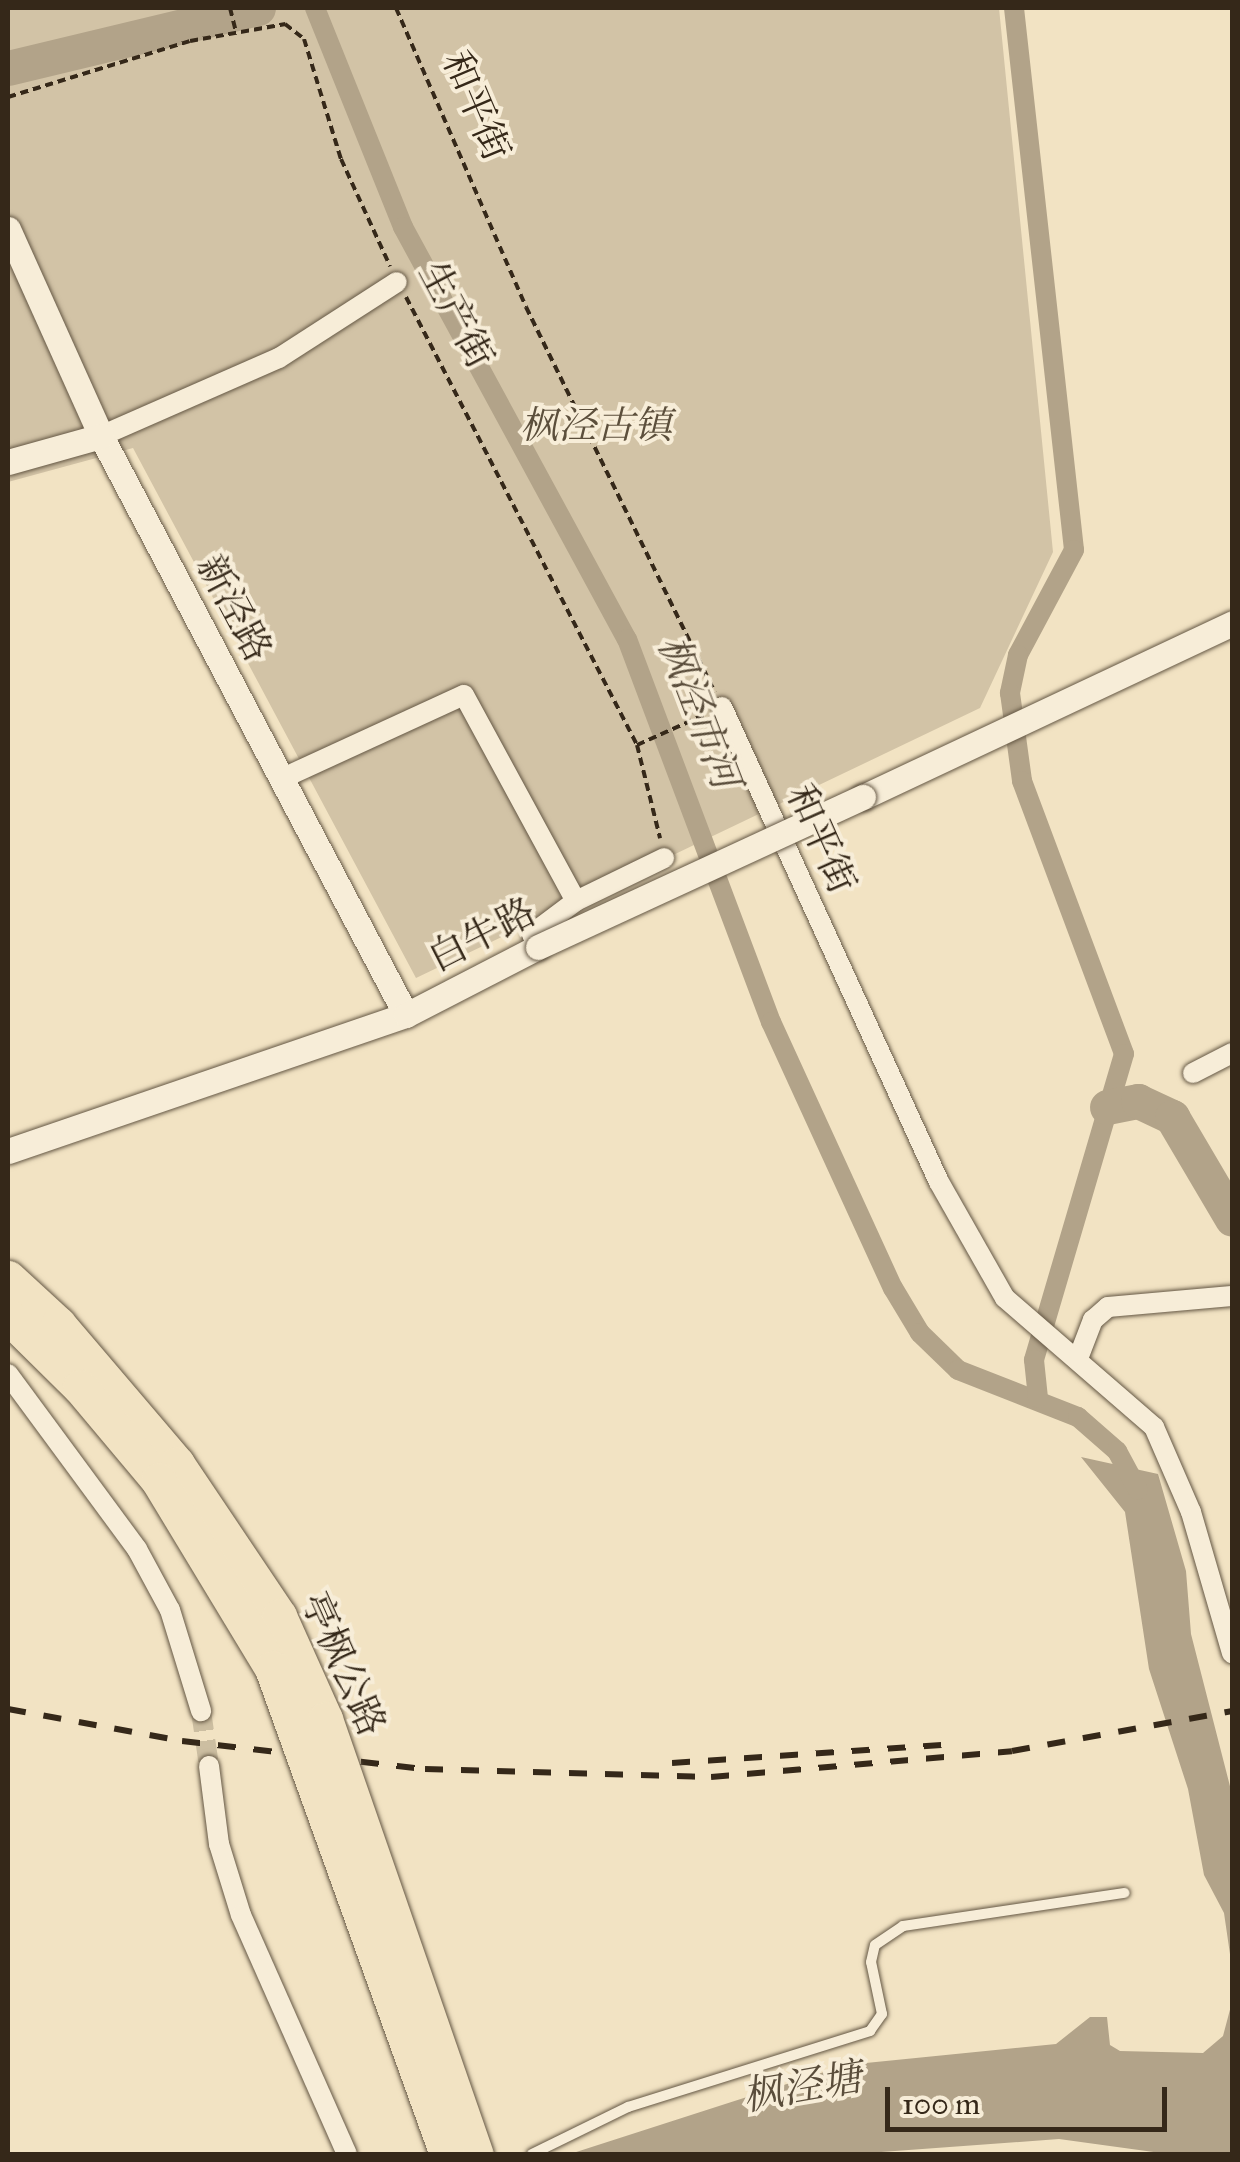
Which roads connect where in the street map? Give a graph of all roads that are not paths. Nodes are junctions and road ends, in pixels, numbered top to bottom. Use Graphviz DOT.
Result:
graph roads {
  1 [pos="8,229"];
  2 [pos="397,282"];
  3 [pos="101,436"];
  4 [pos="8,462"];
  5 [pos="1232,623"];
  6 [pos="722,707"];
  7 [pos="281,779"];
  8 [pos="664,858"];
  9 [pos="576,901"];
  10 [pos="538,947"];
  11 [pos="406,1015"];
  12 [pos="1232,1054"];
  13 [pos="1193,1073"];
  14 [pos="8,1151"];
  15 [pos="8,1278"];
  16 [pos="1232,1296"];
  17 [pos="8,1316"];
  18 [pos="1072,1350"];
  19 [pos="8,1374"];
  20 [pos="1232,1653"];
  21 [pos="201,1711"];
  22 [pos="208,1766"];
  23 [pos="1124,1893"];
  24 [pos="347,2154"];
  25 [pos="447,2154"];
  26 [pos="476,2154"];
  27 [pos="532,2154"];
  1 -- 3 [label="street, 新泾路"];
  2 -- 3 [label="street"];
  3 -- 4 [label="street"];
  3 -- 7 [label="street, 新泾路"];
  5 -- 10 [label="street, 白牛路, bridge"];
  6 -- 18 [label="street, 和平街"];
  7 -- 9 [label="street"];
  7 -- 11 [label="street, 新泾路"];
  8 -- 9 [label="street"];
  9 -- 10 [label="street"];
  10 -- 11 [label="street, 白牛路"];
  11 -- 14 [label="street, 白牛路"];
  12 -- 13 [label="street"];
  15 -- 26 [label="highway, 亭枫公路, bridge"];
  16 -- 18 [label="street"];
  17 -- 25 [label="highway, 亭枫公路, bridge"];
  18 -- 20 [label="street, 和平街"];
  19 -- 21 [label="street"];
  22 -- 24 [label="street"];
  23 -- 27 [label="lane"];
}
